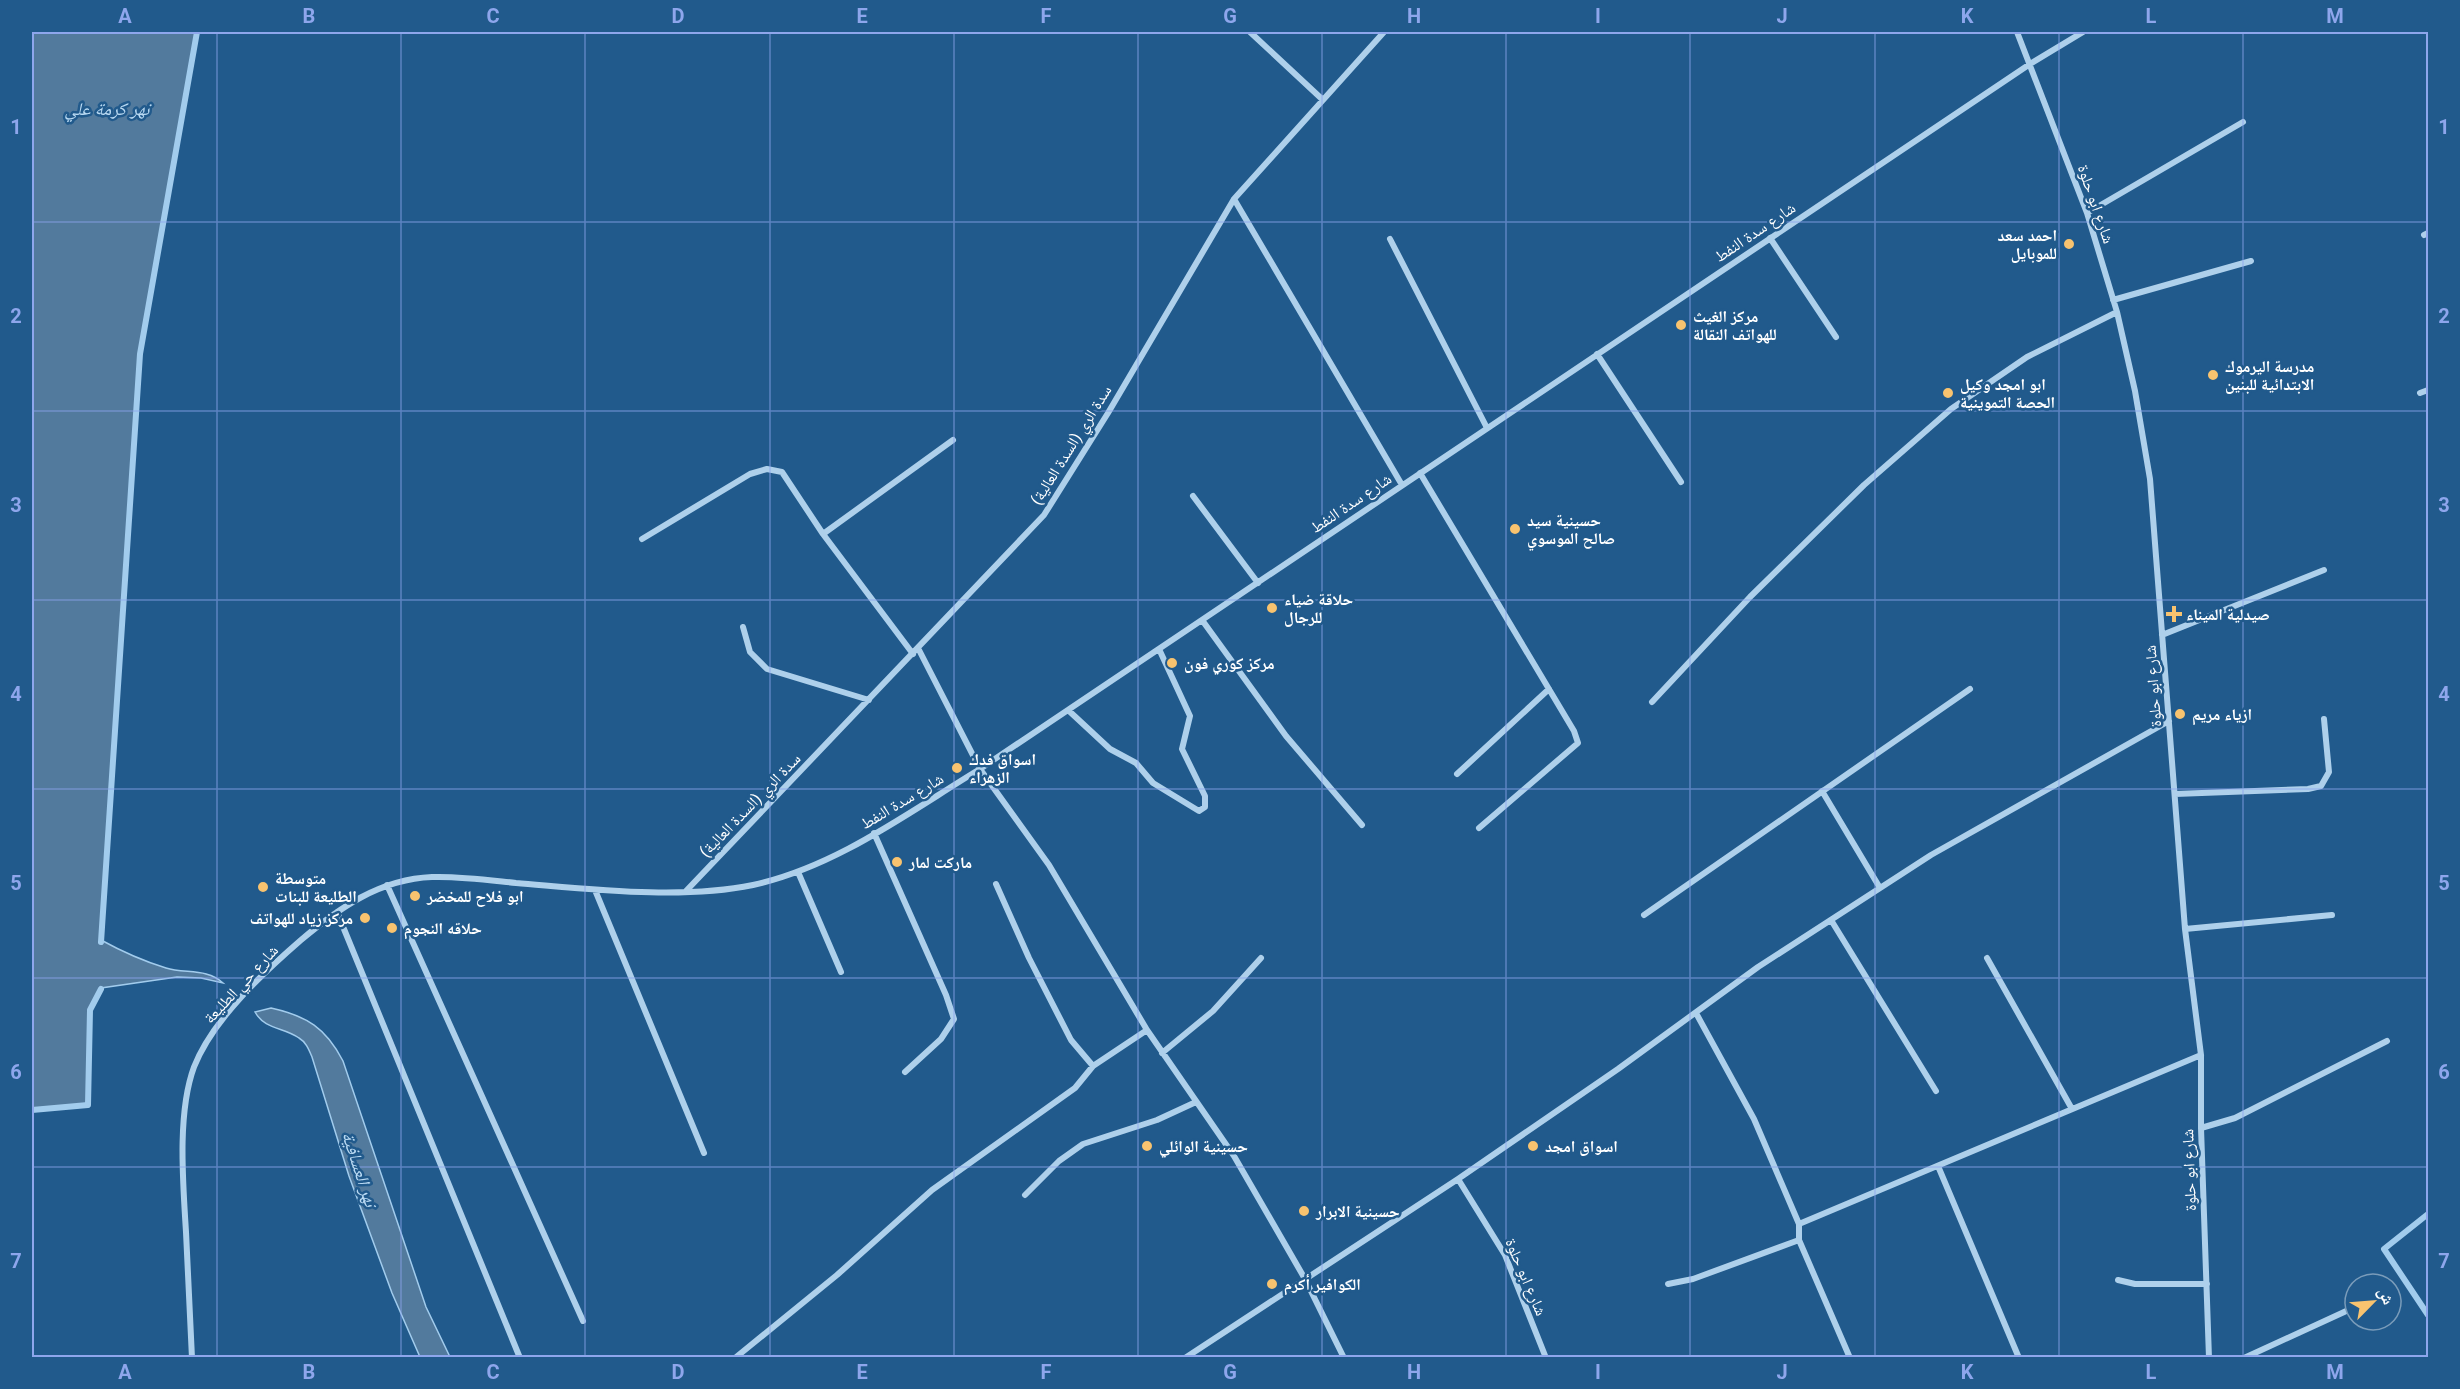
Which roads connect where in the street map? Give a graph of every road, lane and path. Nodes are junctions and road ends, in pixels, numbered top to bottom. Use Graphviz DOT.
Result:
graph roads {
  1 [pos="1250,32"];
  2 [pos="1384,32"];
  3 [pos="2018,32"];
  4 [pos="2083,32"];
  5 [pos="2030,64"];
  6 [pos="1323,100"];
  7 [pos="2243,122"];
  8 [pos="1234,199"];
  9 [pos="2087,213"];
  10 [pos="1770,238"];
  11 [pos="1390,239"];
  12 [pos="2251,261"];
  13 [pos="2113,300"];
  14 [pos="2117,312"];
  15 [pos="1836,337"];
  16 [pos="1597,354"];
  17 [pos="2428,390"];
  18 [pos="2420,393"];
  19 [pos="1487,428"];
  20 [pos="953,440"];
  21 [pos="1420,473"];
  22 [pos="1681,482"];
  23 [pos="1402,485"];
  24 [pos="1192,496"];
  25 [pos="823,534"];
  26 [pos="642,539"];
  27 [pos="2324,570"];
  28 [pos="1258,582"];
  29 [pos="1202,620"];
  30 [pos="742,627"];
  31 [pos="2162,635"];
  32 [pos="918,648"];
  33 [pos="1159,649"];
  34 [pos="913,654"];
  35 [pos="1549,689"];
  36 [pos="1970,689"];
  37 [pos="869,700"];
  38 [pos="1652,702"];
  39 [pos="1068,710"];
  40 [pos="2324,719"];
  41 [pos="2169,721"];
  42 [pos="980,769"];
  43 [pos="1457,774"];
  44 [pos="1822,791"];
  45 [pos="2175,794"];
  46 [pos="1362,825"];
  47 [pos="1479,828"];
  48 [pos="874,833"];
  49 [pos="798,872"];
  50 [pos="996,884"];
  51 [pos="387,885"];
  52 [pos="1880,888"];
  53 [pos="595,890"];
  54 [pos="686,891"];
  55 [pos="337,912"];
  56 [pos="1644,915"];
  57 [pos="2332,915"];
  58 [pos="1831,920"];
  59 [pos="2186,929"];
  60 [pos="1261,958"];
  61 [pos="1987,958"];
  62 [pos="841,972"];
  63 [pos="1696,1013"];
  64 [pos="1147,1030"];
  65 [pos="2387,1041"];
  66 [pos="1162,1053"];
  67 [pos="2201,1055"];
  68 [pos="1093,1066"];
  69 [pos="905,1072"];
  70 [pos="1935,1091"];
  71 [pos="1196,1102"];
  72 [pos="2072,1109"];
  73 [pos="2201,1128"];
  74 [pos="704,1154"];
  75 [pos="1938,1166"];
  76 [pos="1458,1179"];
  77 [pos="1025,1195"];
  78 [pos="1799,1224"];
  79 [pos="1799,1240"];
  80 [pos="1305,1280"];
  81 [pos="2118,1280"];
  82 [pos="1668,1284"];
  83 [pos="2206,1284"];
  84 [pos="2343,1313"];
  85 [pos="583,1321"];
  86 [pos="192,1358"];
  87 [pos="520,1358"];
  88 [pos="735,1358"];
  89 [pos="1185,1358"];
  90 [pos="1344,1358"];
  91 [pos="1546,1358"];
  92 [pos="1850,1358"];
  93 [pos="2019,1358"];
  94 [pos="2209,1358"];
  95 [pos="2244,1358"];
  1 -- 6 [label="street"];
  2 -- 6 [label="street, سدة الري (السدة العالية)"];
  3 -- 5 [label="street, شارع ابو حلوة"];
  4 -- 5 [label="street, شارع سدة النفط"];
  5 -- 9 [label="street, شارع ابو حلوة"];
  5 -- 10 [label="street, شارع سدة النفط"];
  6 -- 8 [label="street, سدة الري (السدة العالية)"];
  7 -- 9 [label="street"];
  8 -- 23 [label="street"];
  8 -- 32 [label="street, سدة الري (السدة العالية)"];
  9 -- 13 [label="street, شارع ابو حلوة"];
  10 -- 15 [label="street"];
  10 -- 16 [label="street, شارع سدة النفط"];
  11 -- 19 [label="street"];
  12 -- 13 [label="street"];
  13 -- 14 [label="street, شارع ابو حلوة"];
  14 -- 31 [label="street, شارع ابو حلوة"];
  14 -- 38 [label="street"];
  16 -- 19 [label="street, شارع سدة النفط"];
  16 -- 22 [label="street"];
  17 -- 18 [label="street"];
  19 -- 21 [label="street, شارع سدة النفط"];
  20 -- 25 [label="street"];
  21 -- 23 [label="street, شارع سدة النفط"];
  21 -- 35 [label="street"];
  23 -- 28 [label="street, شارع سدة النفط"];
  24 -- 28 [label="street"];
  25 -- 26 [label="street"];
  25 -- 34 [label="street"];
  27 -- 31 [label="street"];
  28 -- 29 [label="street, شارع سدة النفط"];
  29 -- 33 [label="street, شارع سدة النفط"];
  29 -- 46 [label="street"];
  30 -- 37 [label="street"];
  31 -- 41 [label="street, شارع ابو حلوة"];
  32 -- 34 [label="street, سدة الري (السدة العالية)"];
  32 -- 42 [label="street"];
  33 -- 39 [label="street, شارع سدة النفط"];
  33 -- 39 [label="street"];
  34 -- 37 [label="street, سدة الري (السدة العالية)"];
  35 -- 43 [label="street"];
  35 -- 47 [label="street"];
  36 -- 44 [label="street"];
  37 -- 54 [label="street, سدة الري (السدة العالية)"];
  39 -- 42 [label="street, شارع سدة النفط"];
  40 -- 45 [label="street"];
  41 -- 45 [label="street, شارع ابو حلوة"];
  41 -- 52 [label="street"];
  42 -- 48 [label="street, شارع سدة النفط"];
  42 -- 64 [label="street"];
  44 -- 52 [label="street"];
  44 -- 56 [label="street"];
  45 -- 59 [label="street, شارع ابو حلوة"];
  48 -- 49 [label="street, شارع سدة النفط"];
  48 -- 69 [label="street"];
  49 -- 54 [label="street, شارع سدة النفط"];
  49 -- 62 [label="street"];
  50 -- 68 [label="street"];
  51 -- 53 [label="street, شارع حي الطليعة"];
  51 -- 55 [label="street, شارع حي الطليعة"];
  51 -- 85 [label="street"];
  52 -- 58 [label="street"];
  53 -- 54 [label="street, شارع سدة النفط"];
  53 -- 74 [label="street"];
  55 -- 86 [label="street, شارع حي الطليعة"];
  55 -- 87 [label="street"];
  57 -- 59 [label="street"];
  58 -- 63 [label="street"];
  58 -- 70 [label="street"];
  59 -- 67 [label="street, شارع ابو حلوة"];
  60 -- 66 [label="street"];
  61 -- 72 [label="street"];
  63 -- 76 [label="street"];
  63 -- 78 [label="street"];
  64 -- 66 [label="street"];
  64 -- 68 [label="street"];
  65 -- 73 [label="street"];
  66 -- 71 [label="street"];
  67 -- 72 [label="street"];
  67 -- 73 [label="street, شارع ابو حلوة"];
  68 -- 88 [label="street"];
  71 -- 77 [label="street"];
  71 -- 80 [label="street"];
  72 -- 75 [label="street"];
  73 -- 83 [label="street, شارع ابو حلوة"];
  75 -- 78 [label="street"];
  75 -- 93 [label="street"];
  76 -- 80 [label="street"];
  76 -- 91 [label="street, شارع ابو حلوة"];
  78 -- 79 [label="street"];
  79 -- 82 [label="street"];
  79 -- 92 [label="street"];
  80 -- 89 [label="street"];
  80 -- 90 [label="street"];
  81 -- 83 [label="street"];
  83 -- 94 [label="street, شارع ابو حلوة"];
  84 -- 95 [label="street"];
}
